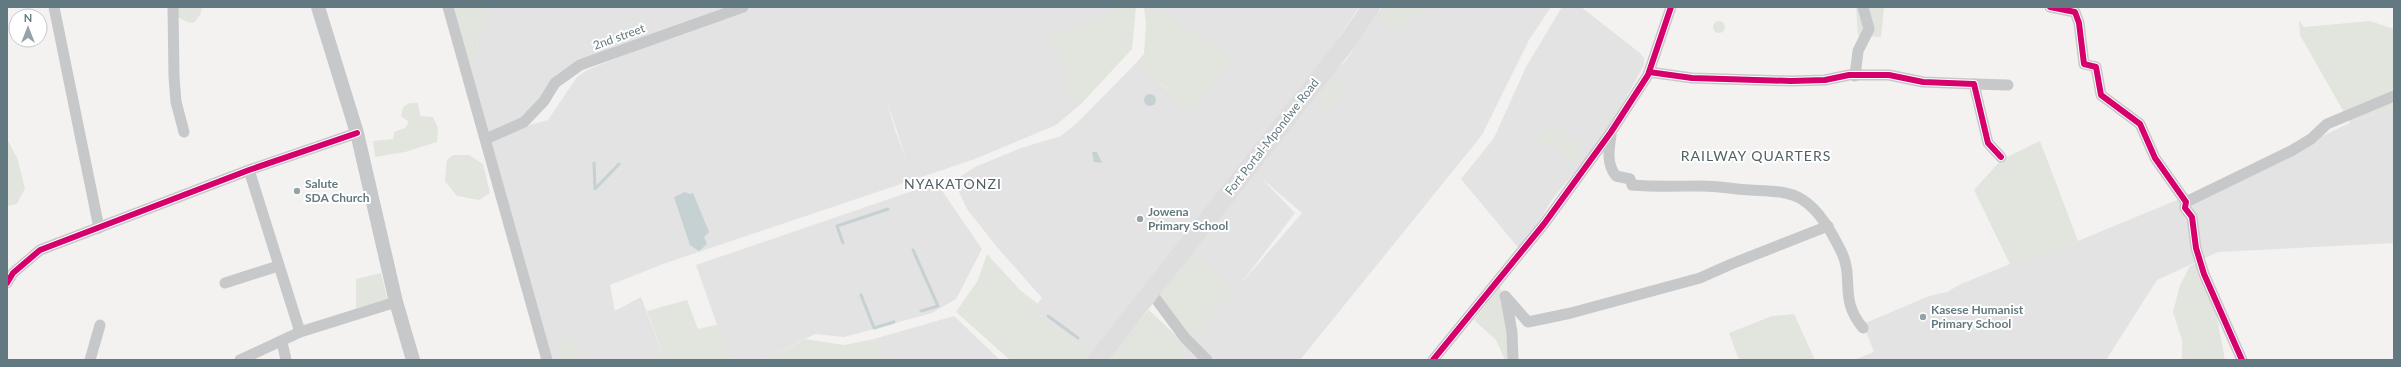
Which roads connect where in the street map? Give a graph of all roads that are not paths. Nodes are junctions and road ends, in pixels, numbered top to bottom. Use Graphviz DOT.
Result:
graph roads {
  1 [pos="54,7"];
  2 [pos="173,7"];
  3 [pos="318,7"];
  4 [pos="448,7"];
  5 [pos="743,7"];
  6 [pos="1372,7"];
  7 [pos="1670,7"];
  8 [pos="1863,7"];
  9 [pos="2050,7"];
  10 [pos="1649,72"];
  11 [pos="1855,76"];
  12 [pos="1974,84"];
  13 [pos="2008,85"];
  14 [pos="2394,96"];
  15 [pos="184,132"];
  16 [pos="1612,132"];
  17 [pos="357,133"];
  18 [pos="486,139"];
  19 [pos="2001,157"];
  20 [pos="249,170"];
  21 [pos="2186,202"];
  22 [pos="1828,226"];
  23 [pos="99,228"];
  24 [pos="278,266"];
  25 [pos="1502,277"];
  26 [pos="7,283"];
  27 [pos="225,283"];
  28 [pos="1150,291"];
  29 [pos="1505,296"];
  30 [pos="396,302"];
  31 [pos="100,325"];
  32 [pos="1863,328"];
  33 [pos="300,332"];
  34 [pos="282,342"];
  35 [pos="90,360"];
  36 [pos="240,360"];
  37 [pos="286,360"];
  38 [pos="413,360"];
  39 [pos="547,360"];
  40 [pos="1097,360"];
  41 [pos="1207,360"];
  42 [pos="1433,360"];
  43 [pos="1513,360"];
  44 [pos="2242,360"];
  1 -- 23 [label="street"];
  2 -- 15 [label="street"];
  3 -- 17 [label="street"];
  4 -- 18 [label="street"];
  5 -- 18 [label="street, 2nd street"];
  6 -- 28 [label="highway, Fort Portal-Mpondwe Road"];
  7 -- 10 [label="street"];
  8 -- 11 [label="street"];
  9 -- 21 [label="street"];
  10 -- 11 [label="street"];
  10 -- 16 [label="street"];
  11 -- 12 [label="street"];
  12 -- 13 [label="street"];
  12 -- 19 [label="street"];
  14 -- 21 [label="street"];
  16 -- 22 [label="street"];
  16 -- 25 [label="street"];
  17 -- 20 [label="street"];
  17 -- 30 [label="street"];
  18 -- 39 [label="street"];
  20 -- 23 [label="street"];
  20 -- 24 [label="street"];
  21 -- 44 [label="street"];
  22 -- 29 [label="street"];
  22 -- 32 [label="street"];
  23 -- 26 [label="street"];
  24 -- 27 [label="street"];
  24 -- 33 [label="street"];
  25 -- 29 [label="street"];
  25 -- 42 [label="street"];
  28 -- 40 [label="highway, Fort Portal-Mpondwe Road"];
  28 -- 41 [label="street"];
  29 -- 43 [label="street"];
  30 -- 33 [label="street"];
  30 -- 38 [label="street"];
  31 -- 35 [label="street"];
  33 -- 34 [label="street"];
  34 -- 36 [label="street"];
  34 -- 37 [label="street"];
}
